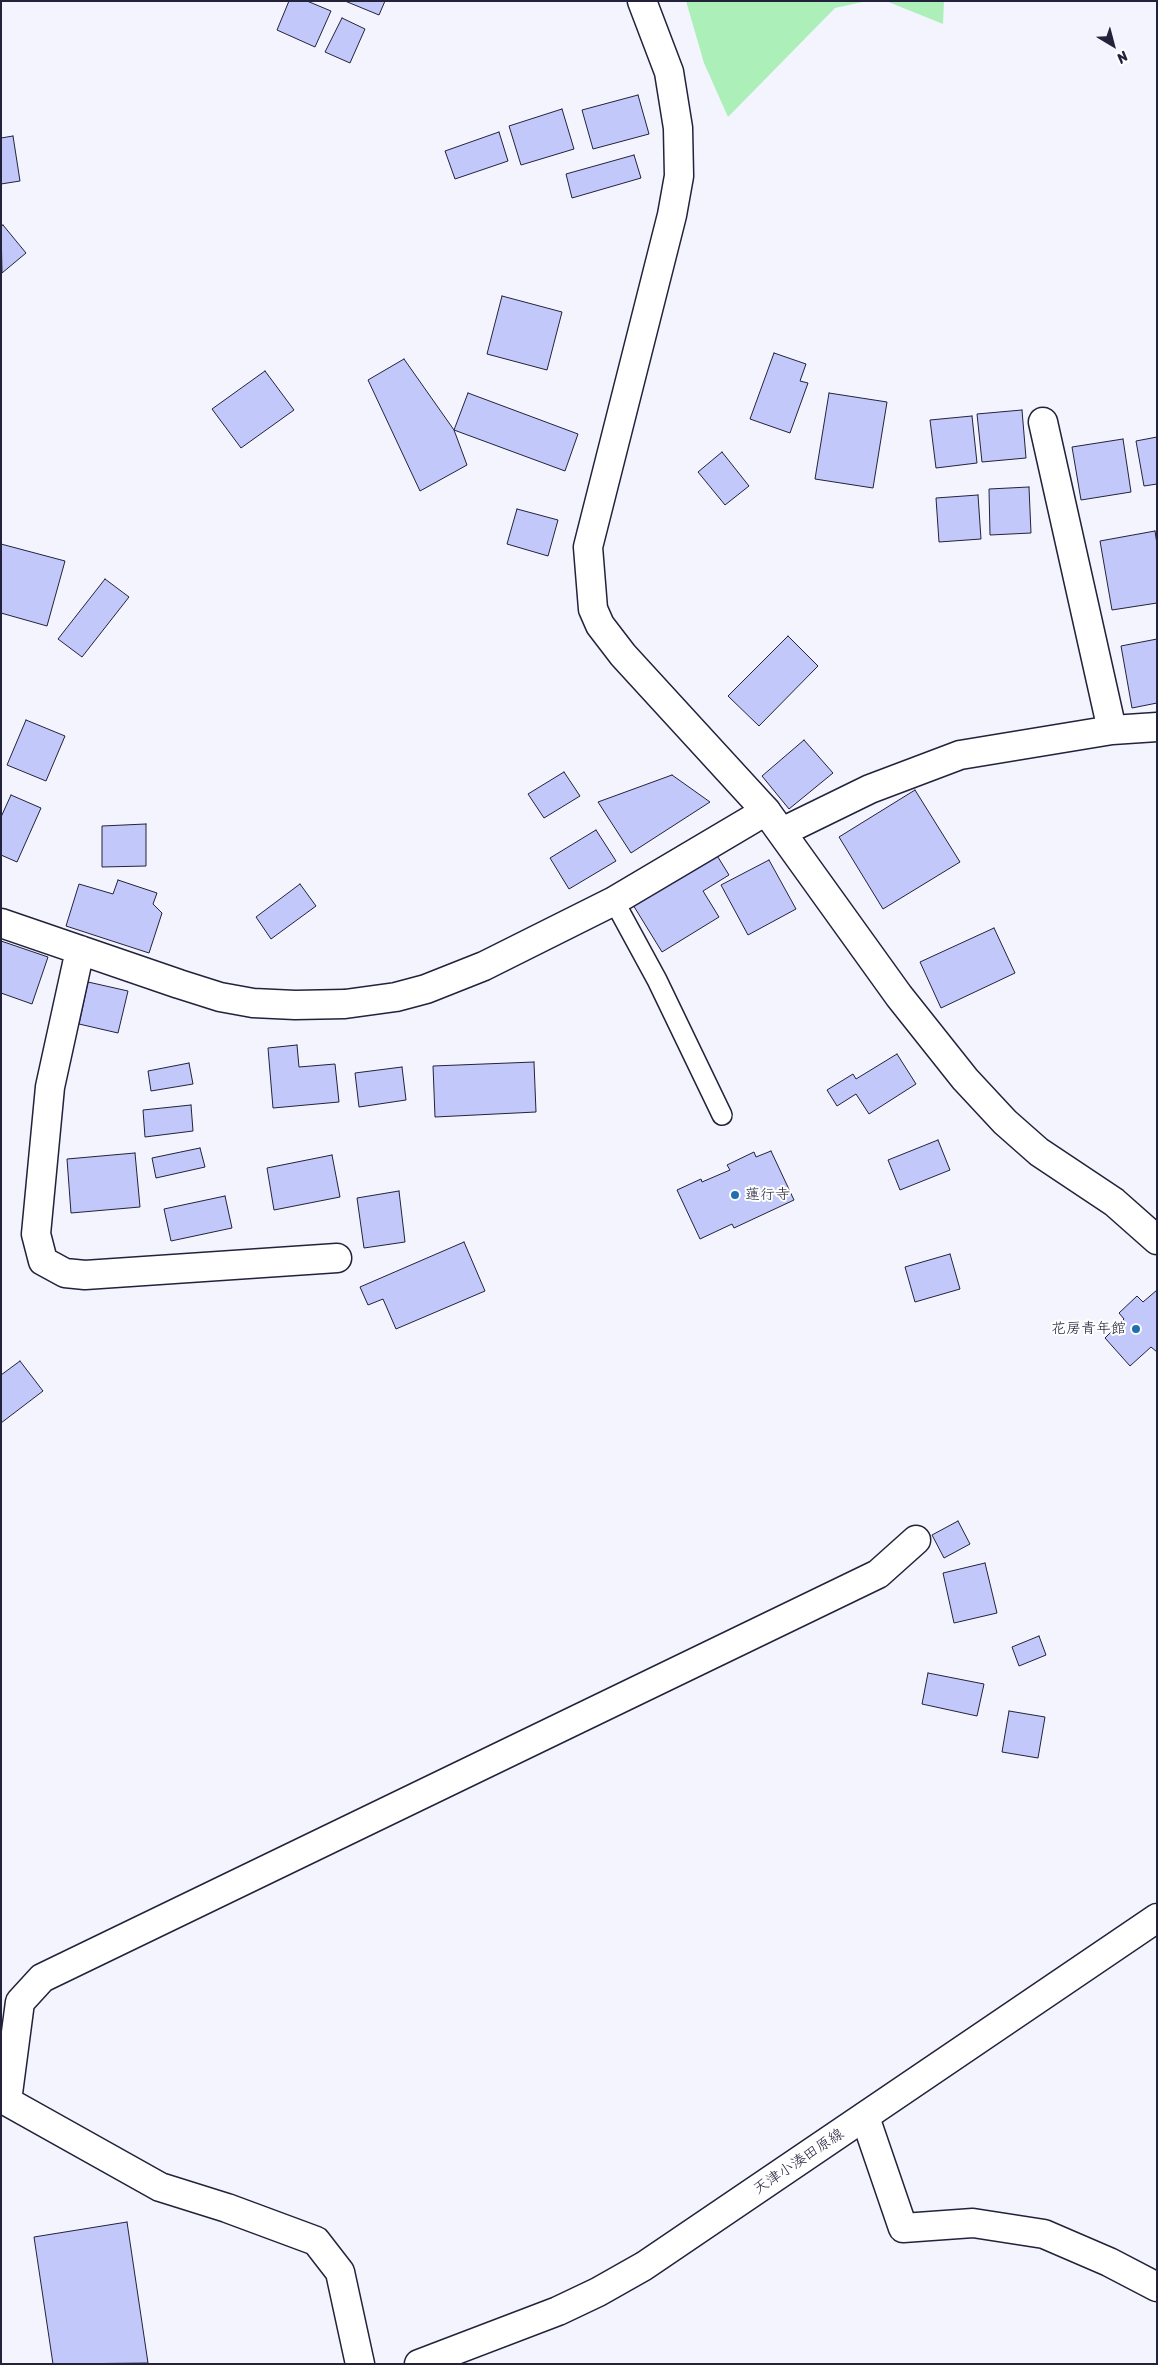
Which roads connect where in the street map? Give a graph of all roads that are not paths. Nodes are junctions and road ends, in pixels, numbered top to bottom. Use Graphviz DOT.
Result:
graph roads {
  1 [pos="642,1"];
  2 [pos="1043,422"];
  3 [pos="1157,727"];
  4 [pos="1112,730"];
  5 [pos="766,811"];
  6 [pos="782,832"];
  7 [pos="614,901"];
  8 [pos="1,922"];
  9 [pos="80,950"];
  10 [pos="722,1115"];
  11 [pos="1157,1240"];
  12 [pos="337,1258"];
  13 [pos="916,1540"];
  14 [pos="1157,1918"];
  15 [pos="4,2099"];
  16 [pos="865,2118"];
  17 [pos="1157,2287"];
  18 [pos="360,2364"];
  19 [pos="418,2364"];
  1 -- 5 [label="street"];
  2 -- 4 [label="street"];
  3 -- 4 [label="street"];
  4 -- 6 [label="street"];
  5 -- 6 [label="street"];
  5 -- 7 [label="street"];
  6 -- 11 [label="street"];
  7 -- 9 [label="street"];
  7 -- 10 [label="lane"];
  8 -- 9 [label="street"];
  9 -- 12 [label="street"];
  13 -- 15 [label="street"];
  14 -- 16 [label="street, 天津小湊田原線"];
  15 -- 18 [label="street"];
  16 -- 17 [label="street"];
  16 -- 19 [label="street, 天津小湊田原線"];
}
